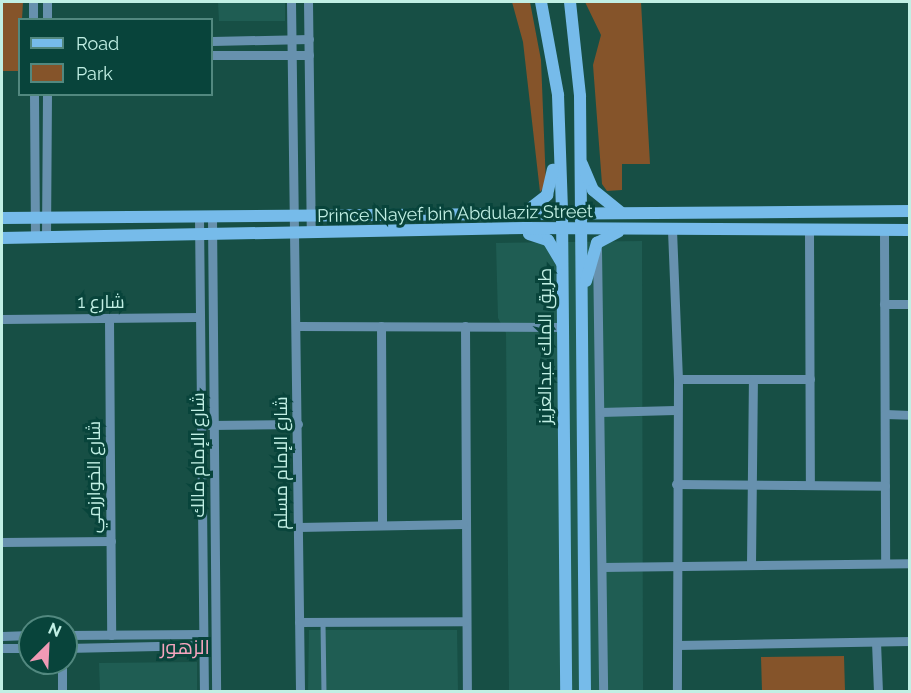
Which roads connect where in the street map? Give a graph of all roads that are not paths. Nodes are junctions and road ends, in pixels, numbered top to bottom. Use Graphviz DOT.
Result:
graph roads {
  1 [pos="33,2"];
  2 [pos="47,2"];
  3 [pos="291,2"];
  4 [pos="308,2"];
  5 [pos="541,2"];
  6 [pos="570,2"];
  7 [pos="33,18"];
  8 [pos="47,18"];
  9 [pos="309,39"];
  10 [pos="292,40"];
  11 [pos="213,41"];
  12 [pos="213,55"];
  13 [pos="293,55"];
  14 [pos="309,55"];
  15 [pos="34,96"];
  16 [pos="47,96"];
  17 [pos="558,149"];
  18 [pos="581,160"];
  19 [pos="909,211"];
  20 [pos="562,212"];
  21 [pos="581,213"];
  22 [pos="624,213"];
  23 [pos="520,215"];
  24 [pos="297,216"];
  25 [pos="311,216"];
  26 [pos="2,218"];
  27 [pos="41,218"];
  28 [pos="206,218"];
  29 [pos="525,228"];
  30 [pos="562,229"];
  31 [pos="580,230"];
  32 [pos="626,230"];
  33 [pos="672,230"];
  34 [pos="884,230"];
  35 [pos="909,230"];
  36 [pos="809,231"];
  37 [pos="311,233"];
  38 [pos="296,234"];
  39 [pos="199,236"];
  40 [pos="212,236"];
  41 [pos="41,237"];
  42 [pos="2,238"];
  43 [pos="597,243"];
  44 [pos="562,263"];
  45 [pos="581,300"];
  46 [pos="909,303"];
  47 [pos="884,304"];
  48 [pos="200,317"];
  49 [pos="2,319"];
  50 [pos="110,319"];
  51 [pos="297,326"];
  52 [pos="381,326"];
  53 [pos="465,326"];
  54 [pos="561,327"];
  55 [pos="678,378"];
  56 [pos="810,379"];
  57 [pos="753,380"];
  58 [pos="675,410"];
  59 [pos="600,411"];
  60 [pos="885,414"];
  61 [pos="909,414"];
  62 [pos="298,423"];
  63 [pos="201,425"];
  64 [pos="214,425"];
  65 [pos="752,483"];
  66 [pos="676,484"];
  67 [pos="810,484"];
  68 [pos="885,486"];
  69 [pos="463,524"];
  70 [pos="382,525"];
  71 [pos="298,527"];
  72 [pos="111,541"];
  73 [pos="2,542"];
  74 [pos="909,562"];
  75 [pos="885,563"];
  76 [pos="675,564"];
  77 [pos="751,564"];
  78 [pos="602,567"];
  79 [pos="465,621"];
  80 [pos="299,622"];
  81 [pos="323,622"];
  82 [pos="18,635"];
  83 [pos="78,635"];
  84 [pos="111,635"];
  85 [pos="2,636"];
  86 [pos="203,640"];
  87 [pos="909,641"];
  88 [pos="876,642"];
  89 [pos="678,645"];
  90 [pos="78,647"];
  91 [pos="2,648"];
  92 [pos="18,648"];
  93 [pos="62,675"];
  94 [pos="62,692"];
  95 [pos="204,692"];
  96 [pos="216,692"];
  97 [pos="300,692"];
  98 [pos="324,692"];
  99 [pos="467,692"];
  100 [pos="566,692"];
  101 [pos="585,692"];
  102 [pos="603,692"];
  103 [pos="677,692"];
  104 [pos="878,692"];
  1 -- 7 [label="street"];
  2 -- 8 [label="street"];
  3 -- 10 [label="street, شارع الإمام مسلم"];
  4 -- 9 [label="street"];
  5 -- 17 [label="main road, طريق الملك عبدالعزيز"];
  6 -- 18 [label="main road, طريق الملك عبدالعزيز"];
  9 -- 10 [label="street"];
  9 -- 14 [label="street"];
  10 -- 11 [label="street"];
  10 -- 13 [label="street, شارع الإمام مسلم"];
  12 -- 13 [label="street"];
  13 -- 14 [label="street"];
  13 -- 24 [label="street, شارع الإمام مسلم"];
  14 -- 25 [label="street"];
  15 -- 27 [label="street"];
  16 -- 27 [label="street"];
  17 -- 20 [label="main road, طريق الملك عبدالعزيز"];
  17 -- 23 [label="main road"];
  18 -- 21 [label="main road, طريق الملك عبدالعزيز"];
  18 -- 22 [label="main road"];
  19 -- 22 [label="main road, Prince Nayef bin Abdulaziz Street"];
  20 -- 21 [label="main road, Prince Nayef bin Abdulaziz Street"];
  20 -- 23 [label="main road, Prince Nayef bin Abdulaziz Street"];
  20 -- 30 [label="main road, طريق الملك عبدالعزيز"];
  21 -- 22 [label="main road, Prince Nayef bin Abdulaziz Street"];
  21 -- 31 [label="main road, طريق الملك عبدالعزيز"];
  23 -- 25 [label="main road, Prince Nayef bin Abdulaziz Street"];
  24 -- 25 [label="main road, Prince Nayef bin Abdulaziz Street"];
  24 -- 28 [label="main road, Prince Nayef bin Abdulaziz Street"];
  24 -- 38 [label="street, شارع الإمام مسلم"];
  25 -- 37 [label="street"];
  26 -- 27 [label="main road, Prince Nayef bin Abdulaziz Street"];
  27 -- 28 [label="main road, Prince Nayef bin Abdulaziz Street"];
  27 -- 41 [label="street"];
  28 -- 39 [label="street, شارع الإمام مالك"];
  28 -- 40 [label="street, شارع الإمام مالك"];
  29 -- 30 [label="main road, Prince Nayef bin Abdulaziz Street"];
  29 -- 37 [label="main road, Prince Nayef bin Abdulaziz Street"];
  29 -- 44 [label="main road"];
  30 -- 31 [label="main road, Prince Nayef bin Abdulaziz Street"];
  30 -- 44 [label="main road, طريق الملك عبدالعزيز"];
  31 -- 32 [label="main road, Prince Nayef bin Abdulaziz Street"];
  31 -- 45 [label="main road, طريق الملك عبدالعزيز"];
  32 -- 33 [label="main road, Prince Nayef bin Abdulaziz Street"];
  32 -- 43 [label="main road"];
  33 -- 36 [label="main road, Prince Nayef bin Abdulaziz Street"];
  33 -- 55 [label="street"];
  34 -- 35 [label="main road, Prince Nayef bin Abdulaziz Street"];
  34 -- 36 [label="main road, Prince Nayef bin Abdulaziz Street"];
  34 -- 47 [label="street"];
  36 -- 56 [label="street"];
  37 -- 38 [label="main road, Prince Nayef bin Abdulaziz Street"];
  38 -- 40 [label="main road, Prince Nayef bin Abdulaziz Street"];
  38 -- 51 [label="street, شارع الإمام مسلم"];
  39 -- 40 [label="main road, Prince Nayef bin Abdulaziz Street"];
  39 -- 41 [label="main road, Prince Nayef bin Abdulaziz Street"];
  39 -- 48 [label="street, شارع الإمام مالك"];
  40 -- 64 [label="street, شارع الإمام مالك"];
  41 -- 42 [label="main road, Prince Nayef bin Abdulaziz Street"];
  43 -- 45 [label="main road"];
  43 -- 59 [label="street"];
  44 -- 54 [label="main road, طريق الملك عبدالعزيز"];
  45 -- 101 [label="main road, طريق الملك عبدالعزيز"];
  46 -- 47 [label="street"];
  47 -- 60 [label="street"];
  48 -- 50 [label="street, شارع 1"];
  48 -- 63 [label="street, شارع الإمام مالك"];
  49 -- 50 [label="street, شارع 1"];
  50 -- 72 [label="street, شارع الخوارزمي"];
  51 -- 52 [label="street"];
  51 -- 62 [label="street, شارع الإمام مسلم"];
  52 -- 53 [label="street"];
  52 -- 70 [label="street"];
  53 -- 54 [label="street"];
  53 -- 69 [label="street"];
  54 -- 100 [label="main road, طريق الملك عبدالعزيز"];
  55 -- 57 [label="street"];
  55 -- 58 [label="street"];
  56 -- 57 [label="street"];
  56 -- 67 [label="street"];
  57 -- 65 [label="street"];
  58 -- 59 [label="street"];
  58 -- 66 [label="street"];
  59 -- 78 [label="street"];
  60 -- 61 [label="street"];
  60 -- 68 [label="street"];
  62 -- 64 [label="street"];
  62 -- 71 [label="street, شارع الإمام مسلم"];
  63 -- 64 [label="street"];
  63 -- 86 [label="street, شارع الإمام مالك"];
  64 -- 96 [label="street, شارع الإمام مالك"];
  65 -- 66 [label="street"];
  65 -- 67 [label="street"];
  65 -- 77 [label="street"];
  66 -- 76 [label="street"];
  67 -- 68 [label="street"];
  68 -- 75 [label="street"];
  69 -- 70 [label="street"];
  69 -- 79 [label="street"];
  70 -- 71 [label="street"];
  71 -- 80 [label="street, شارع الإمام مسلم"];
  72 -- 73 [label="street"];
  72 -- 84 [label="street, شارع الخوارزمي"];
  74 -- 75 [label="street"];
  75 -- 77 [label="street"];
  76 -- 77 [label="street"];
  76 -- 78 [label="street"];
  76 -- 89 [label="street"];
  78 -- 102 [label="street"];
  79 -- 81 [label="street"];
  79 -- 99 [label="street"];
  80 -- 81 [label="street"];
  80 -- 97 [label="street, شارع الإمام مسلم"];
  81 -- 98 [label="lane"];
  82 -- 85 [label="street"];
  83 -- 84 [label="street"];
  84 -- 86 [label="street"];
  86 -- 90 [label="street"];
  86 -- 95 [label="street, شارع الإمام مالك"];
  87 -- 88 [label="street"];
  88 -- 89 [label="street"];
  88 -- 104 [label="street"];
  89 -- 103 [label="street"];
  91 -- 92 [label="street"];
  93 -- 94 [label="street"];
}
